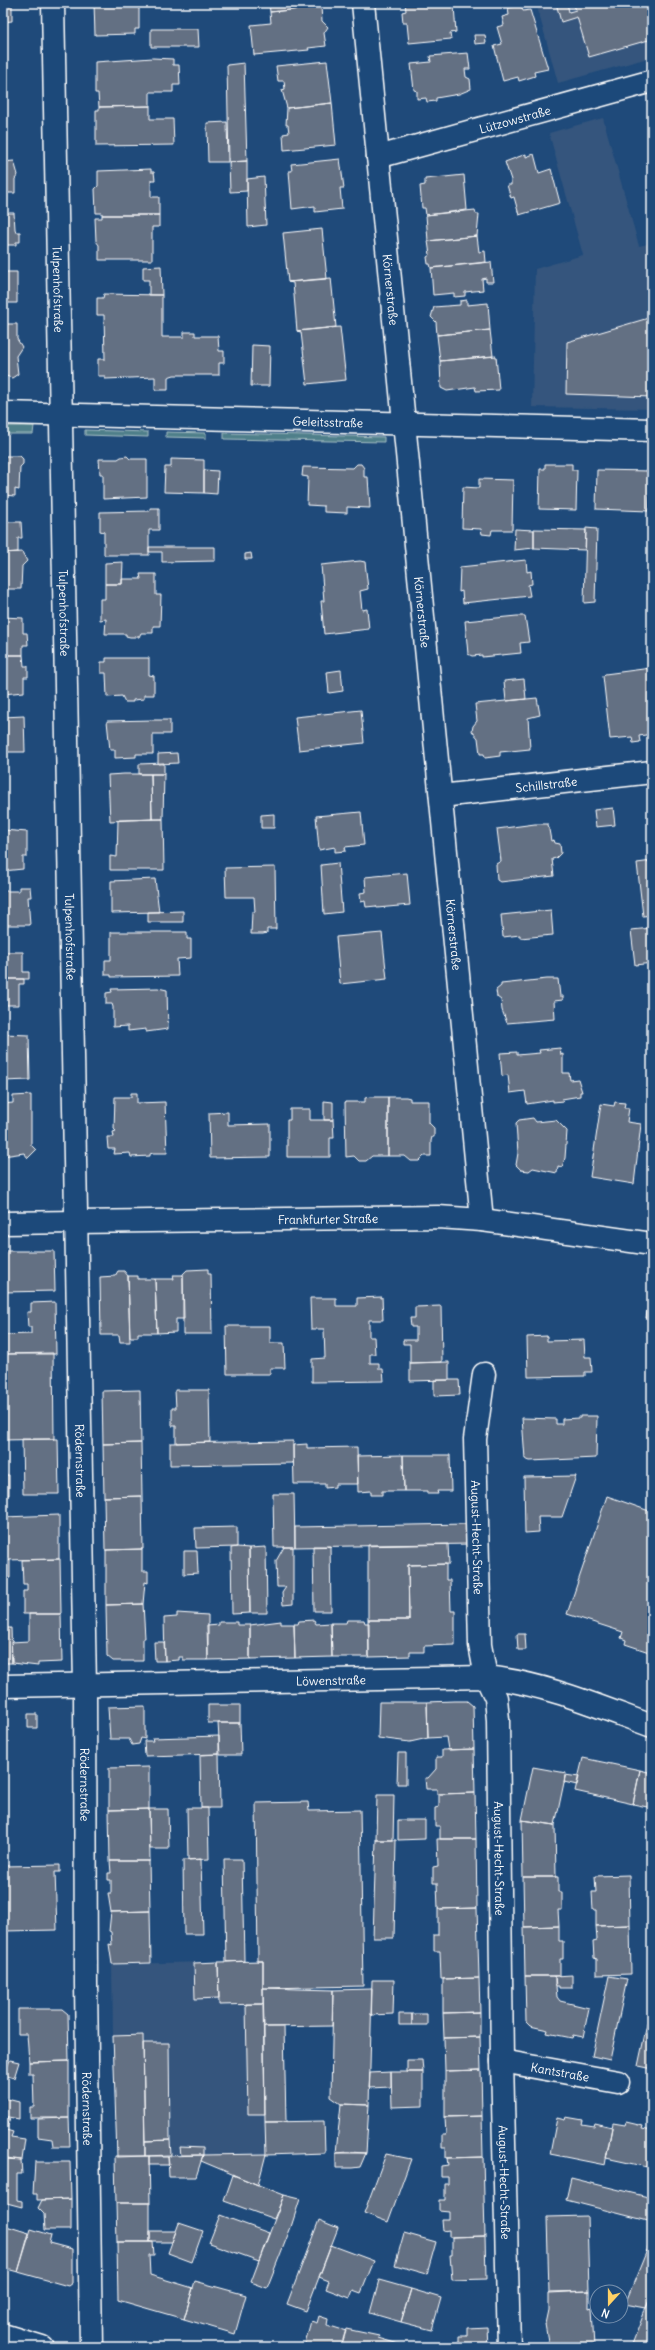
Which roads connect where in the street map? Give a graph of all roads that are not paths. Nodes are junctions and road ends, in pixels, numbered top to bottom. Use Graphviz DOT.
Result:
graph roads {
  1 [pos="53,3"];
  2 [pos="363,3"];
  3 [pos="652,81"];
  4 [pos="378,157"];
  5 [pos="3,413"];
  6 [pos="60,415"];
  7 [pos="404,423"];
  8 [pos="652,430"];
  9 [pos="652,772"];
  10 [pos="441,796"];
  11 [pos="482,1220"];
  12 [pos="76,1222"];
  13 [pos="3,1223"];
  14 [pos="652,1244"];
  15 [pos="484,1374"];
  16 [pos="486,1677"];
  17 [pos="85,1685"];
  18 [pos="3,1686"];
  19 [pos="652,1726"];
  20 [pos="502,2061"];
  21 [pos="618,2082"];
  22 [pos="3,2335"];
  23 [pos="42,2347"];
  24 [pos="91,2347"];
  25 [pos="509,2347"];
  1 -- 6 [label="street, Tulpenhofstraße"];
  2 -- 4 [label="street, Körnerstraße"];
  3 -- 4 [label="street, Lützowstraße"];
  4 -- 7 [label="street, Körnerstraße"];
  5 -- 6 [label="street, Geleitsstraße"];
  6 -- 7 [label="street, Geleitsstraße"];
  6 -- 12 [label="street, Tulpenhofstraße"];
  7 -- 8 [label="street, Geleitsstraße"];
  7 -- 10 [label="street, Körnerstraße"];
  9 -- 10 [label="street, Schillstraße"];
  10 -- 11 [label="street, Körnerstraße"];
  11 -- 12 [label="street, Frankfurter Straße"];
  11 -- 14 [label="street, Frankfurter Straße"];
  12 -- 13 [label="street, Frankfurter Straße"];
  12 -- 17 [label="street, Rödernstraße"];
  15 -- 16 [label="street, August-Hecht-Straße"];
  16 -- 17 [label="street, Löwenstraße"];
  16 -- 19 [label="street, Löwenstraße"];
  16 -- 20 [label="street, August-Hecht-Straße"];
  17 -- 18 [label="street, Löwenstraße"];
  17 -- 24 [label="street, Rödernstraße"];
  20 -- 21 [label="street, Kantstraße"];
  20 -- 25 [label="street, August-Hecht-Straße"];
  22 -- 23 [label="street"];
}
